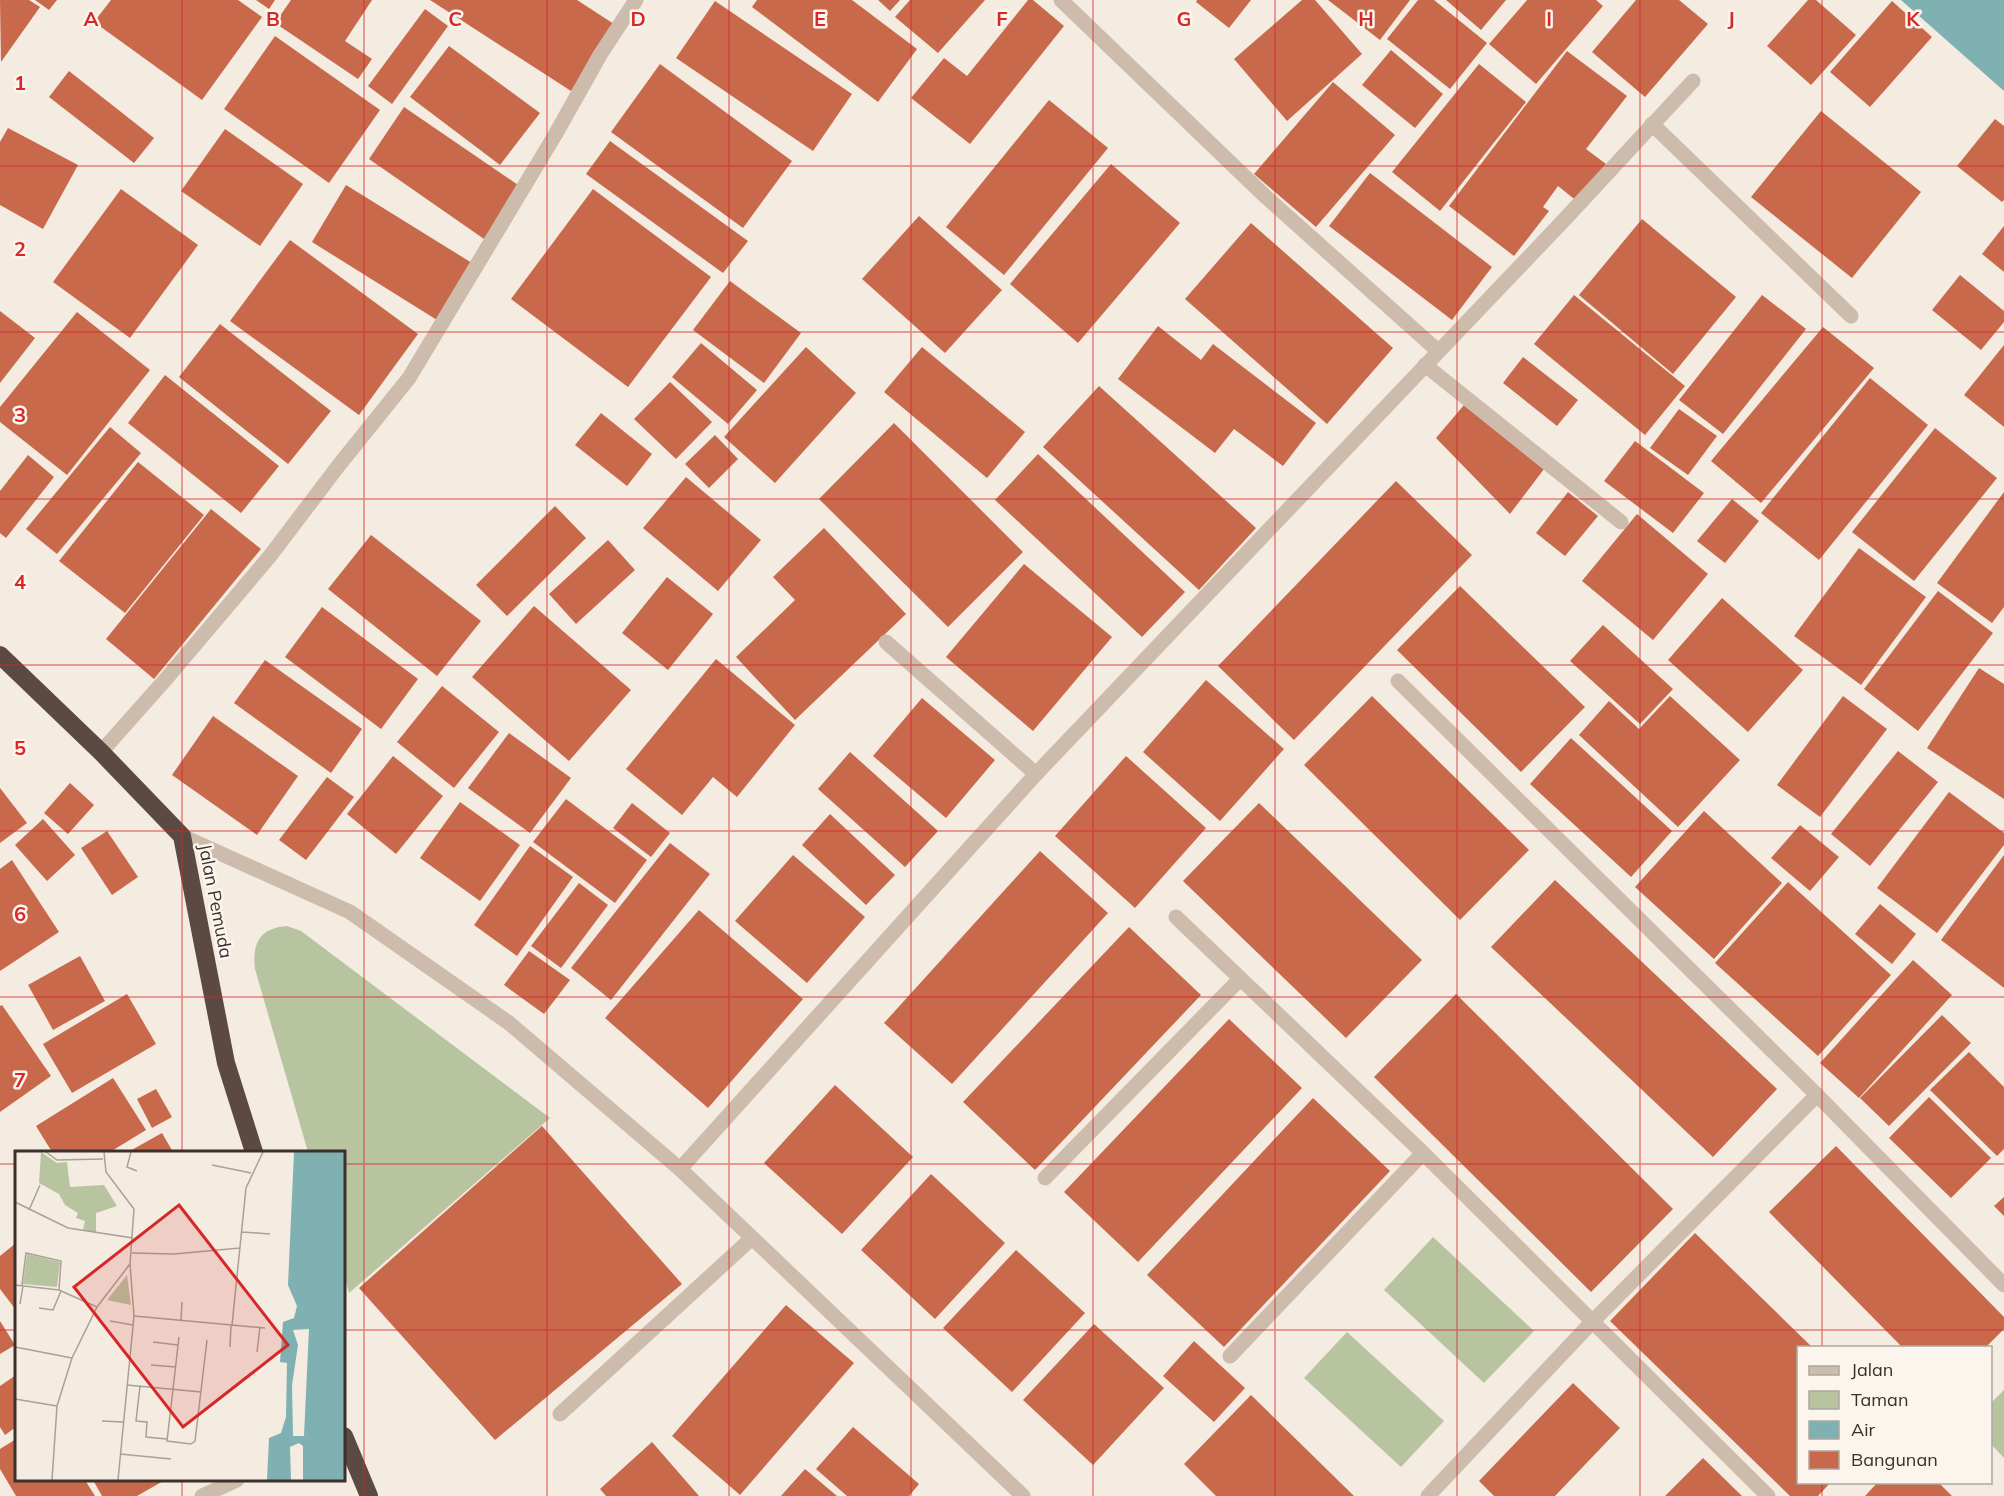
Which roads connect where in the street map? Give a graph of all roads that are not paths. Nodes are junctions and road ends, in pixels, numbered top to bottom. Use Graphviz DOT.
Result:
graph roads {
  1 [pos="636,0"];
  2 [pos="1061,0"];
  3 [pos="1693,81"];
  4 [pos="1652,124"];
  5 [pos="1851,316"];
  6 [pos="1438,351"];
  7 [pos="1425,365"];
  8 [pos="1621,522"];
  9 [pos="886,642"];
  10 [pos="0,655"];
  11 [pos="1398,681"];
  12 [pos="101,752"];
  13 [pos="1036,774"];
  14 [pos="182,836"];
  15 [pos="1176,917"];
  16 [pos="1240,979"];
  17 [pos="1817,1095"];
  18 [pos="254,1151"];
  19 [pos="1423,1153"];
  20 [pos="680,1169"];
  21 [pos="1045,1178"];
  22 [pos="752,1238"];
  23 [pos="2004,1285"];
  24 [pos="1593,1321"];
  25 [pos="1230,1356"];
  26 [pos="560,1414"];
  27 [pos="345,1438"];
  28 [pos="233,1481"];
  29 [pos="202,1496"];
  30 [pos="369,1496"];
  31 [pos="1023,1496"];
  32 [pos="1428,1496"];
  33 [pos="1768,1496"];
  1 -- 12 [label="street"];
  2 -- 6 [label="street"];
  3 -- 4 [label="street"];
  4 -- 5 [label="street"];
  4 -- 6 [label="street"];
  6 -- 7 [label="street"];
  7 -- 8 [label="street"];
  7 -- 13 [label="street"];
  9 -- 13 [label="street"];
  10 -- 12 [label="highway, Jalan Pemuda"];
  11 -- 17 [label="street"];
  12 -- 14 [label="highway, Jalan Pemuda"];
  13 -- 20 [label="street"];
  14 -- 18 [label="highway, Jalan Pemuda"];
  14 -- 20 [label="street"];
  15 -- 16 [label="street"];
  16 -- 19 [label="street"];
  16 -- 21 [label="street"];
  17 -- 23 [label="street"];
  17 -- 24 [label="street"];
  19 -- 24 [label="street"];
  19 -- 25 [label="street"];
  20 -- 22 [label="street"];
  22 -- 26 [label="street"];
  22 -- 31 [label="street"];
  24 -- 32 [label="street"];
  24 -- 33 [label="street"];
  27 -- 30 [label="highway"];
  28 -- 29 [label="street"];
}
